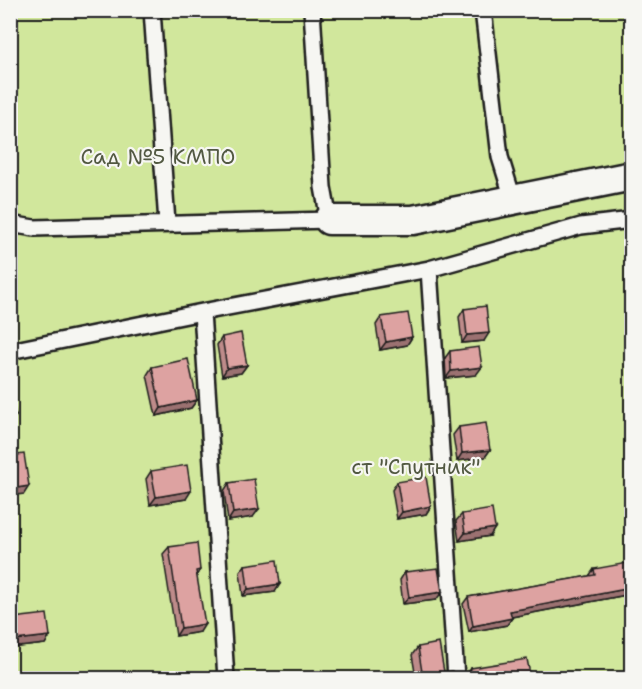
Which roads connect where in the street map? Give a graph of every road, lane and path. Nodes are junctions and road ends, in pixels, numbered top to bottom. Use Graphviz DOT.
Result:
graph roads {
  1 [pos="152,10"];
  2 [pos="312,10"];
  3 [pos="483,10"];
  4 [pos="632,176"];
  5 [pos="513,199"];
  6 [pos="329,220"];
  7 [pos="632,220"];
  8 [pos="167,223"];
  9 [pos="10,224"];
  10 [pos="429,269"];
  11 [pos="202,312"];
  12 [pos="10,351"];
  13 [pos="226,678"];
  14 [pos="456,678"];
  1 -- 8 [label="lane"];
  2 -- 6 [label="lane"];
  3 -- 5 [label="lane"];
  4 -- 5 [label="street"];
  5 -- 6 [label="street"];
  6 -- 8 [label="lane"];
  7 -- 10 [label="lane"];
  8 -- 9 [label="lane"];
  10 -- 11 [label="lane"];
  10 -- 14 [label="lane"];
  11 -- 12 [label="lane"];
  11 -- 13 [label="lane"];
}
